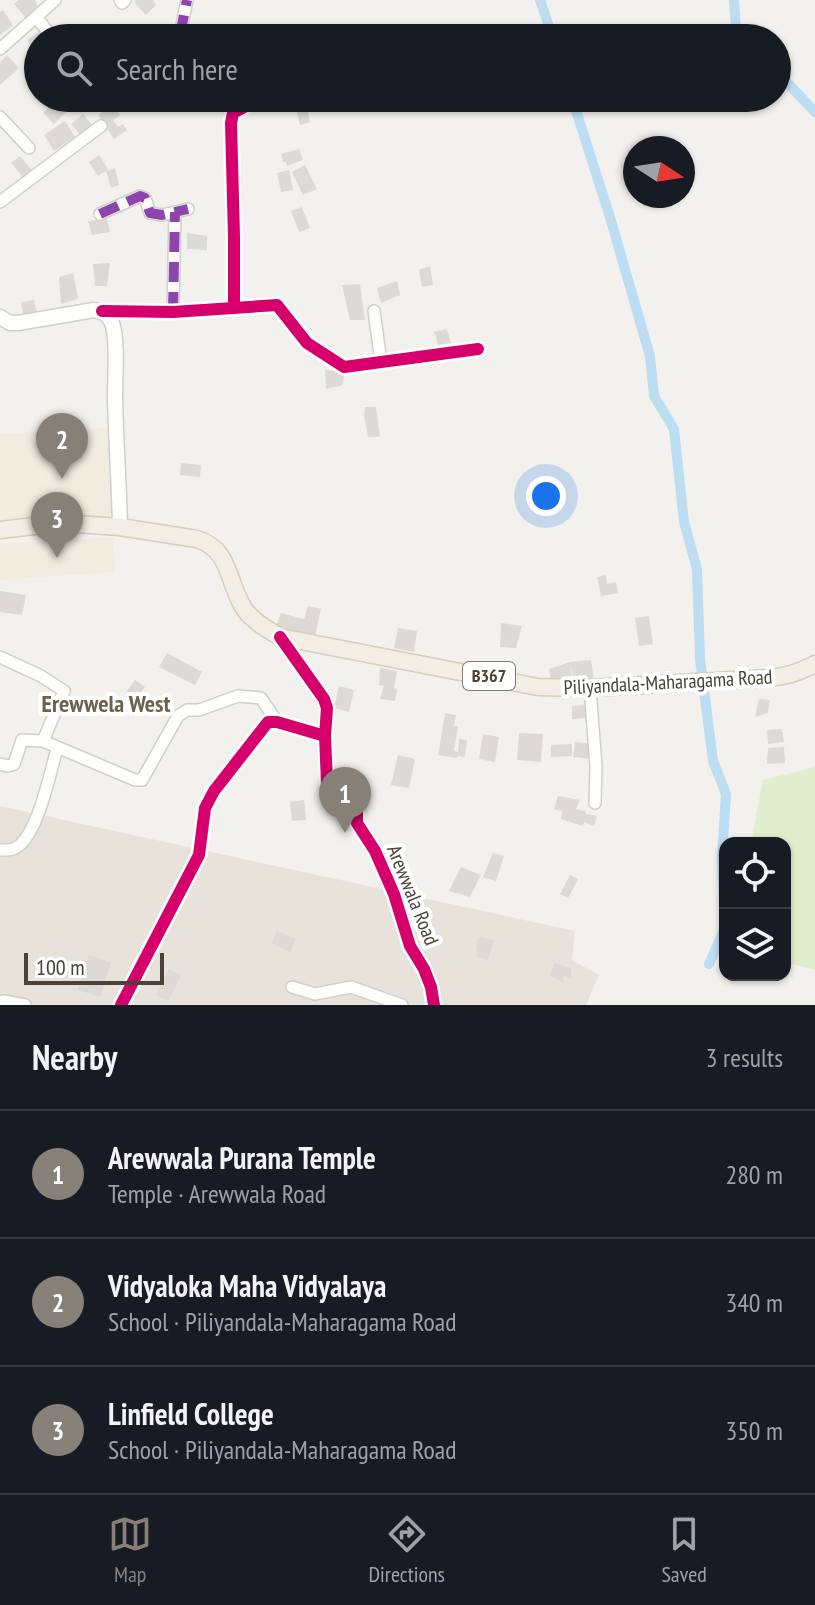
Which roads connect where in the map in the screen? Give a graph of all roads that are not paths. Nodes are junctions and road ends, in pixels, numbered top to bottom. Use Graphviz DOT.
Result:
graph roads {
  1 [pos="55,0"];
  2 [pos="187,0"];
  3 [pos="36,17"];
  4 [pos="28,24"];
  5 [pos="42,24"];
  6 [pos="181,24"];
  7 [pos="24,28"];
  8 [pos="0,49"];
  9 [pos="235,112"];
  10 [pos="0,117"];
  11 [pos="101,126"];
  12 [pos="29,148"];
  13 [pos="0,202"];
  14 [pos="188,209"];
  15 [pos="175,212"];
  16 [pos="100,214"];
  17 [pos="234,308"];
  18 [pos="102,311"];
  19 [pos="374,311"];
  20 [pos="173,312"];
  21 [pos="0,317"];
  22 [pos="478,349"];
  23 [pos="381,362"];
  24 [pos="120,527"];
  25 [pos="0,530"];
  26 [pos="280,637"];
  27 [pos="0,657"];
  28 [pos="815,664"];
  29 [pos="590,688"];
  30 [pos="277,722"];
  31 [pos="325,736"];
  32 [pos="43,741"];
  33 [pos="57,749"];
  34 [pos="0,764"];
  35 [pos="595,803"];
  36 [pos="0,850"];
  37 [pos="292,987"];
  38 [pos="0,1002"];
  39 [pos="25,1005"];
  40 [pos="121,1005"];
  41 [pos="399,1005"];
  42 [pos="434,1005"];
  1 -- 3 [label="street"];
  2 -- 6 [label="street"];
  3 -- 4 [label="street"];
  3 -- 5 [label="street"];
  7 -- 8 [label="street"];
  9 -- 17 [label="street"];
  10 -- 12 [label="street"];
  11 -- 13 [label="street"];
  14 -- 15 [label="street"];
  15 -- 16 [label="street"];
  15 -- 20 [label="street"];
  17 -- 20 [label="street"];
  17 -- 23 [label="street"];
  18 -- 20 [label="street"];
  18 -- 21 [label="street"];
  18 -- 24 [label="street"];
  19 -- 23 [label="street"];
  22 -- 23 [label="street"];
  24 -- 25 [label="main road, Piliyandala-Maharagama Road / B367"];
  24 -- 26 [label="main road, Piliyandala-Maharagama Road / B367"];
  26 -- 29 [label="main road, Piliyandala-Maharagama Road / B367"];
  26 -- 31 [label="street, Arewwala Road"];
  27 -- 32 [label="street"];
  28 -- 29 [label="main road, Piliyandala-Maharagama Road / B367"];
  29 -- 35 [label="street"];
  30 -- 31 [label="street"];
  30 -- 33 [label="street"];
  30 -- 40 [label="street"];
  31 -- 42 [label="street, Arewwala Road"];
  32 -- 33 [label="street"];
  32 -- 34 [label="street"];
  33 -- 36 [label="street"];
  37 -- 41 [label="street"];
  38 -- 39 [label="street"];
}
